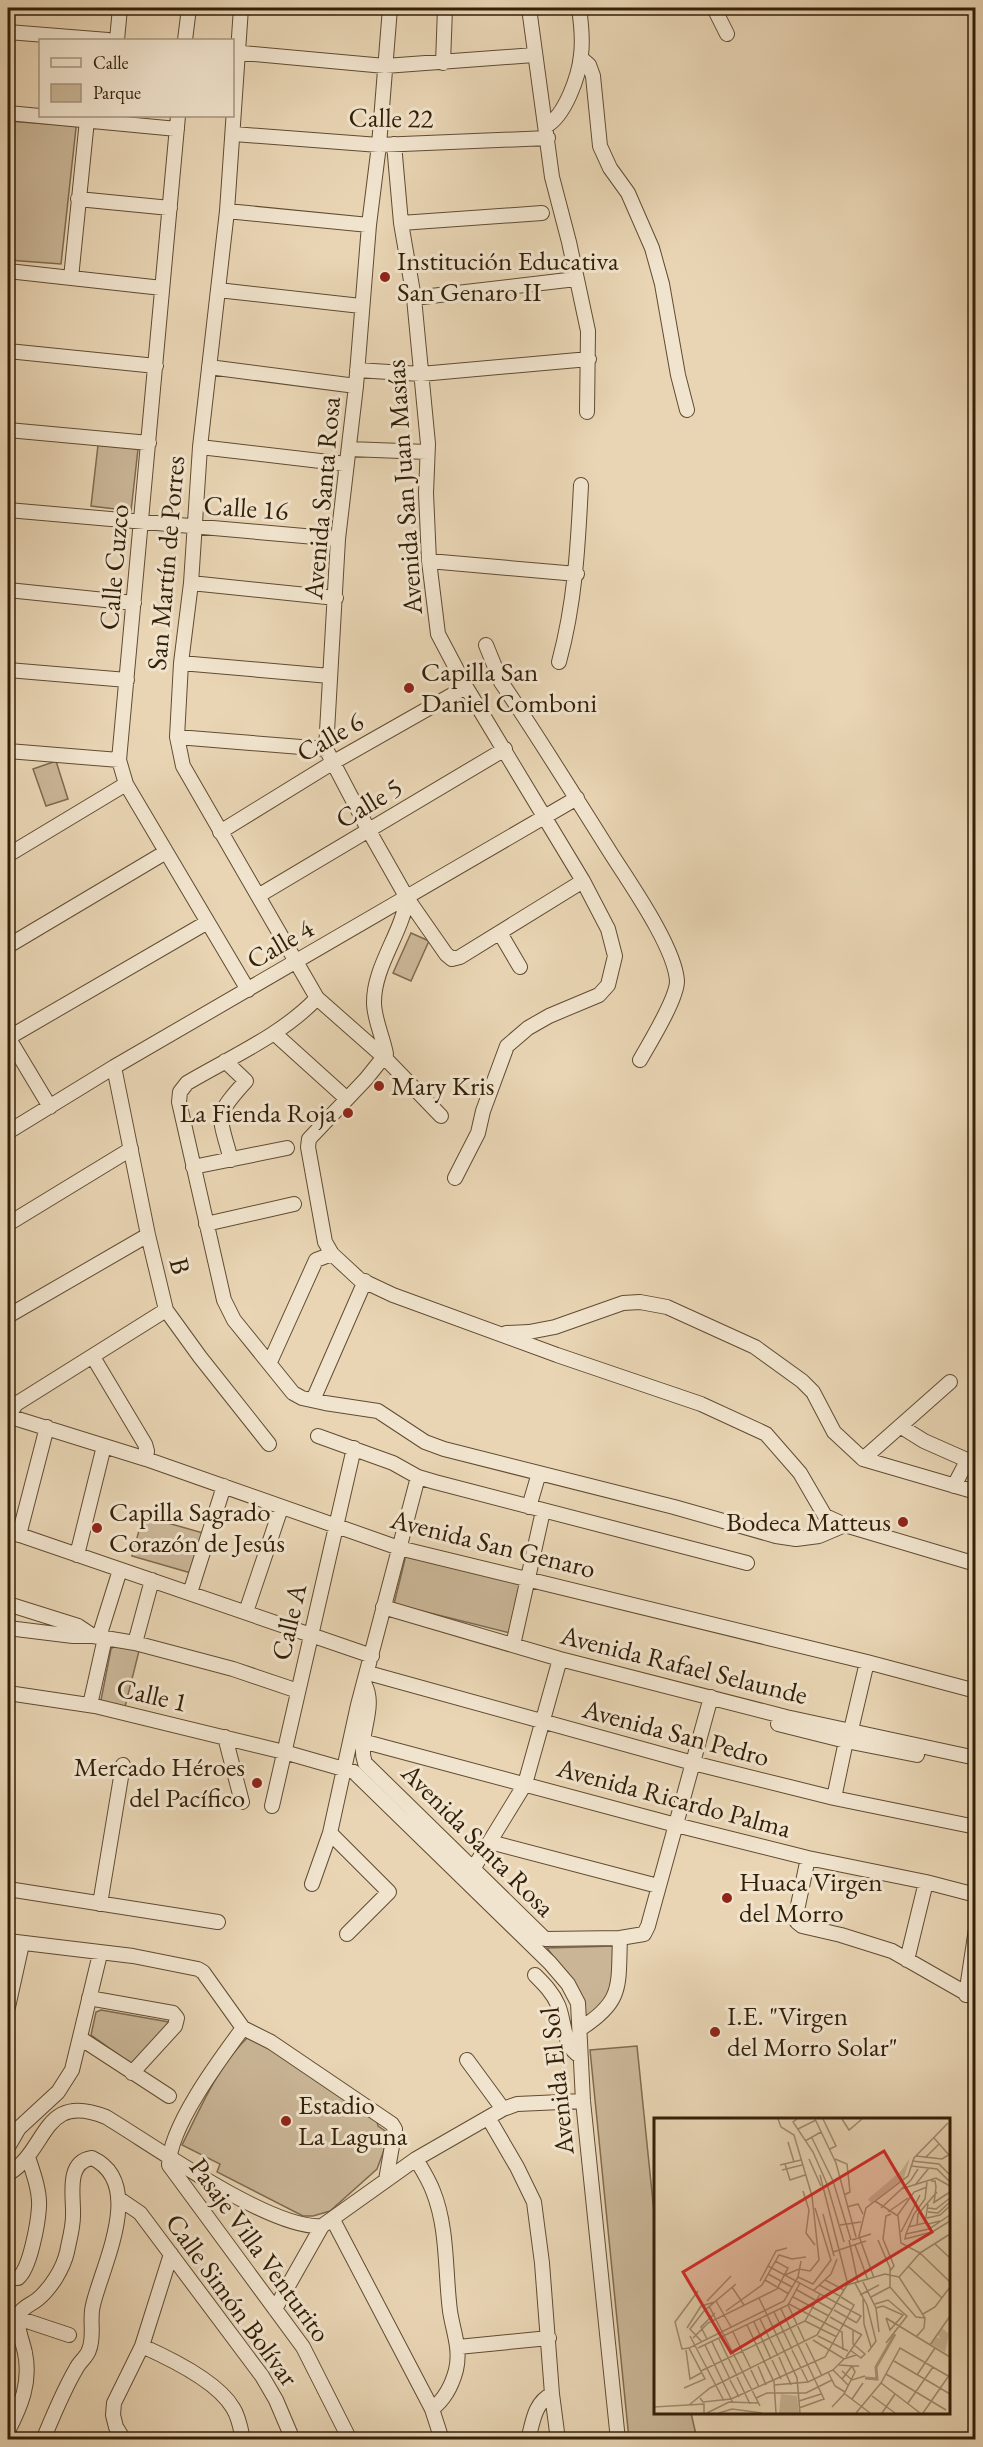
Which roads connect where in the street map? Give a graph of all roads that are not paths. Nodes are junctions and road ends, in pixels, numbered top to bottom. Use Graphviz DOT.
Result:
graph roads {
  1 [pos="120,8"];
  2 [pos="189,8"];
  3 [pos="241,8"];
  4 [pos="390,8"];
  5 [pos="445,8"];
  6 [pos="529,8"];
  7 [pos="579,8"];
  8 [pos="714,8"];
  9 [pos="8,32"];
  10 [pos="727,34"];
  11 [pos="96,39"];
  12 [pos="117,39"];
  13 [pos="185,39"];
  14 [pos="235,52"];
  15 [pos="534,55"];
  16 [pos="581,58"];
  17 [pos="443,63"];
  18 [pos="386,66"];
  19 [pos="8,113"];
  20 [pos="39,116"];
  21 [pos="53,117"];
  22 [pos="87,120"];
  23 [pos="177,122"];
  24 [pos="547,132"];
  25 [pos="234,134"];
  26 [pos="394,144"];
  27 [pos="379,145"];
  28 [pos="78,199"];
  29 [pos="170,208"];
  30 [pos="227,211"];
  31 [pos="542,213"];
  32 [pos="401,223"];
  33 [pos="369,225"];
  34 [pos="8,270"];
  35 [pos="70,278"];
  36 [pos="576,279"];
  37 [pos="162,288"];
  38 [pos="218,290"];
  39 [pos="414,298"];
  40 [pos="361,306"];
  41 [pos="8,351"];
  42 [pos="589,359"];
  43 [pos="156,366"];
  44 [pos="209,367"];
  45 [pos="357,370"];
  46 [pos="421,374"];
  47 [pos="356,386"];
  48 [pos="687,410"];
  49 [pos="587,412"];
  50 [pos="8,430"];
  51 [pos="149,443"];
  52 [pos="200,447"];
  53 [pos="349,449"];
  54 [pos="427,452"];
  55 [pos="346,464"];
  56 [pos="580,485"];
  57 [pos="8,510"];
  58 [pos="142,523"];
  59 [pos="195,528"];
  60 [pos="338,539"];
  61 [pos="429,561"];
  62 [pos="577,574"];
  63 [pos="191,583"];
  64 [pos="8,590"];
  65 [pos="336,598"];
  66 [pos="134,603"];
  67 [pos="486,645"];
  68 [pos="559,662"];
  69 [pos="181,663"];
  70 [pos="8,670"];
  71 [pos="330,676"];
  72 [pos="127,680"];
  73 [pos="466,687"];
  74 [pos="177,737"];
  75 [pos="326,749"];
  76 [pos="505,749"];
  77 [pos="8,751"];
  78 [pos="119,760"];
  79 [pos="332,763"];
  80 [pos="126,784"];
  81 [pos="577,798"];
  82 [pos="544,816"];
  83 [pos="369,831"];
  84 [pos="220,832"];
  85 [pos="166,852"];
  86 [pos="8,855"];
  87 [pos="583,881"];
  88 [pos="258,896"];
  89 [pos="407,898"];
  90 [pos="206,923"];
  91 [pos="500,933"];
  92 [pos="8,946"];
  93 [pos="296,962"];
  94 [pos="520,967"];
  95 [pos="248,990"];
  96 [pos="317,998"];
  97 [pos="274,1033"];
  98 [pos="8,1038"];
  99 [pos="385,1058"];
  100 [pos="640,1060"];
  101 [pos="225,1061"];
  102 [pos="114,1067"];
  103 [pos="347,1099"];
  104 [pos="50,1107"];
  105 [pos="441,1116"];
  106 [pos="8,1132"];
  107 [pos="287,1148"];
  108 [pos="131,1149"];
  109 [pos="231,1160"];
  110 [pos="193,1167"];
  111 [pos="455,1179"];
  112 [pos="294,1204"];
  113 [pos="8,1224"];
  114 [pos="206,1224"];
  115 [pos="148,1235"];
  116 [pos="332,1254"];
  117 [pos="364,1281"];
  118 [pos="166,1310"];
  119 [pos="8,1316"];
  120 [pos="497,1333"];
  121 [pos="93,1357"];
  122 [pos="270,1362"];
  123 [pos="950,1382"];
  124 [pos="313,1400"];
  125 [pos="8,1416"];
  126 [pos="900,1426"];
  127 [pos="47,1427"];
  128 [pos="318,1436"];
  129 [pos="269,1444"];
  130 [pos="104,1446"];
  131 [pos="354,1448"];
  132 [pos="146,1459"];
  133 [pos="863,1459"];
  134 [pos="972,1461"];
  135 [pos="539,1473"];
  136 [pos="418,1477"];
  137 [pos="224,1486"];
  138 [pos="954,1486"];
  139 [pos="975,1492"];
  140 [pos="529,1507"];
  141 [pos="281,1508"];
  142 [pos="543,1511"];
  143 [pos="845,1525"];
  144 [pos="336,1527"];
  145 [pos="13,1533"];
  146 [pos="399,1548"];
  147 [pos="77,1555"];
  148 [pos="747,1563"];
  149 [pos="975,1564"];
  150 [pos="120,1569"];
  151 [pos="528,1578"];
  152 [pos="152,1580"];
  153 [pos="190,1593"];
  154 [pos="8,1604"];
  155 [pos="383,1607"];
  156 [pos="246,1612"];
  157 [pos="8,1629"];
  158 [pos="311,1634"];
  159 [pos="99,1637"];
  160 [pos="135,1643"];
  161 [pos="513,1645"];
  162 [pos="372,1656"];
  163 [pos="560,1659"];
  164 [pos="867,1662"];
  165 [pos="367,1679"];
  166 [pos="298,1690"];
  167 [pos="975,1691"];
  168 [pos="8,1694"];
  169 [pos="714,1698"];
  170 [pos="90,1705"];
  171 [pos="542,1723"];
  172 [pos="849,1736"];
  173 [pos="225,1737"];
  174 [pos="362,1741"];
  175 [pos="284,1752"];
  176 [pos="917,1755"];
  177 [pos="975,1758"];
  178 [pos="693,1763"];
  179 [pos="123,1765"];
  180 [pos="344,1770"];
  181 [pos="525,1784"];
  182 [pos="834,1798"];
  183 [pos="242,1802"];
  184 [pos="272,1806"];
  185 [pos="676,1825"];
  186 [pos="975,1827"];
  187 [pos="330,1833"];
  188 [pos="490,1842"];
  189 [pos="808,1858"];
  190 [pos="473,1869"];
  191 [pos="926,1882"];
  192 [pos="312,1884"];
  193 [pos="658,1886"];
  194 [pos="8,1889"];
  195 [pos="975,1895"];
  196 [pos="100,1904"];
  197 [pos="218,1922"];
  198 [pos="975,1932"];
  199 [pos="347,1934"];
  200 [pos="620,1938"];
  201 [pos="8,1941"];
  202 [pos="22,1944"];
  203 [pos="100,1954"];
  204 [pos="907,1960"];
  205 [pos="535,1975"];
  206 [pos="971,1997"];
  207 [pos="89,1998"];
  208 [pos="8,2007"];
  209 [pos="243,2028"];
  210 [pos="580,2029"];
  211 [pos="80,2038"];
  212 [pos="580,2056"];
  213 [pos="467,2060"];
  214 [pos="132,2073"];
  215 [pos="169,2096"];
  216 [pos="583,2101"];
  217 [pos="503,2109"];
  218 [pos="489,2119"];
  219 [pos="8,2146"];
  220 [pos="169,2155"];
  221 [pos="28,2157"];
  222 [pos="416,2159"];
  223 [pos="8,2174"];
  224 [pos="386,2180"];
  225 [pos="118,2198"];
  226 [pos="328,2223"];
  227 [pos="171,2254"];
  228 [pos="8,2278"];
  229 [pos="275,2309"];
  230 [pos="18,2318"];
  231 [pos="69,2336"];
  232 [pos="549,2338"];
  233 [pos="142,2346"];
  234 [pos="458,2347"];
  235 [pos="552,2394"];
  236 [pos="432,2409"];
  237 [pos="12,2439"];
  238 [pos="43,2439"];
  239 [pos="124,2439"];
  240 [pos="243,2439"];
  241 [pos="293,2439"];
  242 [pos="350,2439"];
  243 [pos="442,2439"];
  244 [pos="528,2439"];
  245 [pos="558,2439"];
  246 [pos="618,2439"];
  1 -- 12 [label="street"];
  2 -- 13 [label="street"];
  3 -- 14 [label="street, San Martín de Porres"];
  4 -- 18 [label="street, Avenida Santa Rosa"];
  5 -- 17 [label="street"];
  6 -- 15 [label="street"];
  7 -- 16 [label="street"];
  8 -- 10 [label="street"];
  9 -- 11 [label="street"];
  14 -- 18 [label="street"];
  14 -- 25 [label="street, San Martín de Porres"];
  15 -- 17 [label="street"];
  15 -- 24 [label="street"];
  16 -- 24 [label="street"];
  16 -- 48 [label="street"];
  17 -- 18 [label="street"];
  18 -- 27 [label="street, Avenida Santa Rosa"];
  19 -- 20 [label="street"];
  21 -- 22 [label="street"];
  22 -- 23 [label="street"];
  22 -- 28 [label="street"];
  23 -- 29 [label="street, Calle Cuzco"];
  24 -- 26 [label="street, Calle 22"];
  24 -- 36 [label="street"];
  25 -- 27 [label="street, Calle 22"];
  25 -- 30 [label="street, San Martín de Porres"];
  26 -- 27 [label="street, Calle 22"];
  26 -- 32 [label="street, Avenida San Juan Masías"];
  27 -- 33 [label="street, Avenida Santa Rosa"];
  28 -- 29 [label="street"];
  28 -- 35 [label="street"];
  29 -- 37 [label="street, Calle Cuzco"];
  30 -- 33 [label="street"];
  30 -- 38 [label="street, San Martín de Porres"];
  31 -- 32 [label="street"];
  32 -- 39 [label="street, Avenida San Juan Masías"];
  33 -- 40 [label="street, Avenida Santa Rosa"];
  34 -- 35 [label="street"];
  35 -- 37 [label="street"];
  36 -- 39 [label="street"];
  36 -- 42 [label="street"];
  37 -- 43 [label="street, Calle Cuzco"];
  38 -- 40 [label="street"];
  38 -- 44 [label="street, San Martín de Porres"];
  39 -- 46 [label="street, Avenida San Juan Masías"];
  40 -- 45 [label="street, Avenida Santa Rosa"];
  41 -- 43 [label="street"];
  42 -- 46 [label="street"];
  42 -- 49 [label="street"];
  43 -- 51 [label="street, Calle Cuzco"];
  44 -- 47 [label="street"];
  44 -- 52 [label="street, San Martín de Porres"];
  45 -- 46 [label="street"];
  45 -- 47 [label="street, Avenida Santa Rosa"];
  46 -- 54 [label="street, Avenida San Juan Masías"];
  47 -- 53 [label="street, Avenida Santa Rosa"];
  50 -- 51 [label="street"];
  51 -- 58 [label="street, Calle Cuzco"];
  52 -- 55 [label="street"];
  52 -- 59 [label="street, San Martín de Porres"];
  53 -- 54 [label="street"];
  53 -- 55 [label="street, Avenida Santa Rosa"];
  54 -- 61 [label="street, Avenida San Juan Masías"];
  55 -- 60 [label="street, Avenida Santa Rosa"];
  56 -- 62 [label="street"];
  57 -- 58 [label="street, Calle 16"];
  58 -- 59 [label="street, Calle 16"];
  58 -- 66 [label="street, Calle Cuzco"];
  59 -- 60 [label="street, Calle 16"];
  59 -- 63 [label="street, San Martín de Porres"];
  60 -- 65 [label="street, Avenida Santa Rosa"];
  61 -- 62 [label="street"];
  61 -- 73 [label="street, Avenida San Juan Masías"];
  62 -- 68 [label="street"];
  63 -- 65 [label="street"];
  63 -- 69 [label="street, San Martín de Porres"];
  64 -- 66 [label="street"];
  65 -- 71 [label="street, Avenida Santa Rosa"];
  66 -- 72 [label="street, Calle Cuzco"];
  67 -- 81 [label="street"];
  69 -- 71 [label="street"];
  69 -- 74 [label="street, San Martín de Porres"];
  70 -- 72 [label="street"];
  71 -- 75 [label="street, Avenida Santa Rosa"];
  72 -- 78 [label="street, Calle Cuzco"];
  73 -- 76 [label="street, Avenida San Juan Masías"];
  73 -- 79 [label="street, Calle 6"];
  74 -- 75 [label="street"];
  74 -- 84 [label="street, San Martín de Porres"];
  75 -- 79 [label="street, Avenida Santa Rosa"];
  76 -- 82 [label="street, Avenida San Juan Masías"];
  76 -- 83 [label="street, Calle 5"];
  77 -- 78 [label="street"];
  78 -- 80 [label="street, Calle Cuzco"];
  79 -- 83 [label="street, Avenida Santa Rosa"];
  79 -- 84 [label="street, Calle 6"];
  80 -- 85 [label="street, Calle Cuzco"];
  80 -- 86 [label="street"];
  81 -- 82 [label="street, Calle 4"];
  81 -- 100 [label="street"];
  82 -- 87 [label="street, Avenida San Juan Masías"];
  82 -- 89 [label="street, Calle 4"];
  83 -- 88 [label="street, Calle 5"];
  83 -- 89 [label="street, Avenida Santa Rosa"];
  84 -- 88 [label="street, San Martín de Porres"];
  85 -- 90 [label="street, Calle Cuzco"];
  85 -- 92 [label="street"];
  87 -- 91 [label="street"];
  87 -- 111 [label="street, Avenida San Juan Masías"];
  88 -- 93 [label="street, San Martín de Porres"];
  89 -- 91 [label="street, Avenida Santa Rosa"];
  89 -- 93 [label="street, Calle 4"];
  89 -- 99 [label="street"];
  90 -- 95 [label="street, Calle Cuzco"];
  90 -- 98 [label="street"];
  91 -- 94 [label="street"];
  93 -- 95 [label="street, Calle 4"];
  93 -- 96 [label="street, San Martín de Porres"];
  95 -- 102 [label="street, Calle 4"];
  96 -- 97 [label="street"];
  96 -- 99 [label="street, San Martín de Porres"];
  97 -- 101 [label="street"];
  97 -- 103 [label="street"];
  98 -- 104 [label="street"];
  99 -- 103 [label="street"];
  99 -- 105 [label="street, San Martín de Porres"];
  101 -- 109 [label="street"];
  101 -- 110 [label="street"];
  102 -- 104 [label="street, Calle 4"];
  102 -- 108 [label="street, B"];
  103 -- 116 [label="street"];
  104 -- 106 [label="street, Calle 4"];
  107 -- 109 [label="street"];
  108 -- 113 [label="street"];
  108 -- 115 [label="street, B"];
  109 -- 110 [label="street"];
  110 -- 114 [label="street"];
  112 -- 114 [label="street"];
  114 -- 122 [label="street"];
  115 -- 118 [label="street, B"];
  115 -- 119 [label="street"];
  116 -- 117 [label="street"];
  116 -- 122 [label="street"];
  117 -- 120 [label="street"];
  117 -- 124 [label="street"];
  118 -- 121 [label="street"];
  118 -- 129 [label="street, B"];
  120 -- 133 [label="street"];
  120 -- 143 [label="street"];
  121 -- 125 [label="street"];
  121 -- 132 [label="street"];
  122 -- 124 [label="street"];
  123 -- 126 [label="street"];
  124 -- 135 [label="street"];
  125 -- 127 [label="street, Avenida San Genaro"];
  126 -- 133 [label="street"];
  126 -- 134 [label="street"];
  127 -- 130 [label="street, Avenida San Genaro"];
  127 -- 145 [label="street"];
  128 -- 131 [label="street"];
  130 -- 132 [label="street, Avenida San Genaro"];
  130 -- 147 [label="street"];
  131 -- 136 [label="street"];
  131 -- 144 [label="street, Calle A"];
  132 -- 137 [label="street, Avenida San Genaro"];
  133 -- 138 [label="street"];
  134 -- 138 [label="street"];
  135 -- 140 [label="street"];
  135 -- 143 [label="street"];
  136 -- 140 [label="street"];
  136 -- 146 [label="street"];
  137 -- 141 [label="street, Avenida San Genaro"];
  137 -- 153 [label="street"];
  138 -- 139 [label="street"];
  140 -- 142 [label="street"];
  141 -- 144 [label="street, Avenida San Genaro"];
  141 -- 156 [label="street"];
  142 -- 148 [label="street"];
  142 -- 151 [label="street"];
  143 -- 149 [label="street"];
  144 -- 146 [label="street, Avenida San Genaro"];
  144 -- 158 [label="street, Calle A"];
  145 -- 147 [label="street"];
  146 -- 151 [label="street, Avenida San Genaro"];
  146 -- 155 [label="street"];
  147 -- 150 [label="street"];
  150 -- 152 [label="street"];
  150 -- 159 [label="street"];
  151 -- 161 [label="street"];
  151 -- 164 [label="street, Avenida San Genaro"];
  152 -- 153 [label="street"];
  152 -- 160 [label="street"];
  153 -- 156 [label="street"];
  154 -- 159 [label="street"];
  155 -- 161 [label="street, Avenida Rafael Selaunde"];
  155 -- 162 [label="street"];
  156 -- 158 [label="street"];
  157 -- 159 [label="street"];
  158 -- 162 [label="street"];
  158 -- 166 [label="street, Calle A"];
  159 -- 160 [label="street"];
  159 -- 170 [label="street"];
  160 -- 166 [label="street"];
  161 -- 163 [label="street, Avenida Rafael Selaunde"];
  162 -- 165 [label="street"];
  163 -- 169 [label="street, Avenida Rafael Selaunde"];
  163 -- 171 [label="street"];
  164 -- 167 [label="street, Avenida San Genaro"];
  164 -- 172 [label="street"];
  165 -- 171 [label="street, Avenida San Pedro"];
  165 -- 174 [label="street"];
  165 -- 180 [label="street"];
  166 -- 175 [label="street, Calle A"];
  168 -- 170 [label="street, Calle 1"];
  169 -- 172 [label="street, Avenida Rafael Selaunde"];
  169 -- 178 [label="street"];
  170 -- 173 [label="street, Calle 1"];
  171 -- 178 [label="street, Avenida San Pedro"];
  171 -- 181 [label="street"];
  172 -- 176 [label="street"];
  172 -- 177 [label="street, Avenida Rafael Selaunde"];
  172 -- 182 [label="street"];
  173 -- 175 [label="street, Calle 1"];
  173 -- 183 [label="street"];
  174 -- 181 [label="street, Avenida Ricardo Palma"];
  174 -- 190 [label="street, Avenida Santa Rosa"];
  175 -- 180 [label="street, Avenida El Sol"];
  175 -- 184 [label="street, Calle A"];
  178 -- 182 [label="street, Avenida San Pedro"];
  178 -- 185 [label="street"];
  179 -- 196 [label="street"];
  180 -- 187 [label="street"];
  180 -- 210 [label="street, Avenida El Sol"];
  181 -- 185 [label="street, Avenida Ricardo Palma"];
  181 -- 188 [label="street"];
  182 -- 186 [label="street, Avenida San Pedro"];
  185 -- 189 [label="street, Avenida Ricardo Palma"];
  185 -- 193 [label="street"];
  187 -- 192 [label="street"];
  187 -- 199 [label="street"];
  188 -- 190 [label="street"];
  188 -- 193 [label="street"];
  189 -- 191 [label="street, Avenida Ricardo Palma"];
  189 -- 204 [label="street"];
  190 -- 200 [label="street, Avenida Santa Rosa"];
  191 -- 195 [label="street, Avenida Ricardo Palma"];
  191 -- 204 [label="street"];
  193 -- 200 [label="street, Avenida Santa Rosa"];
  194 -- 196 [label="street"];
  196 -- 197 [label="street"];
  198 -- 206 [label="street"];
  200 -- 210 [label="street"];
  201 -- 202 [label="street"];
  202 -- 203 [label="street"];
  202 -- 208 [label="street"];
  203 -- 207 [label="street"];
  203 -- 209 [label="street"];
  204 -- 206 [label="street"];
  205 -- 212 [label="street"];
  207 -- 211 [label="street"];
  207 -- 214 [label="street"];
  209 -- 220 [label="street, Pasaje Villa Venturito"];
  209 -- 224 [label="street"];
  210 -- 212 [label="street, Avenida El Sol"];
  211 -- 214 [label="street"];
  211 -- 219 [label="street"];
  212 -- 216 [label="street, Avenida El Sol"];
  213 -- 217 [label="street"];
  214 -- 215 [label="street"];
  216 -- 217 [label="street"];
  216 -- 246 [label="street, Avenida El Sol"];
  217 -- 218 [label="street"];
  218 -- 222 [label="street"];
  218 -- 232 [label="street"];
  220 -- 221 [label="street"];
  220 -- 226 [label="street"];
  220 -- 229 [label="street, Pasaje Villa Venturito"];
  221 -- 223 [label="street"];
  221 -- 228 [label="street"];
  222 -- 224 [label="street"];
  222 -- 234 [label="street"];
  224 -- 226 [label="street"];
  225 -- 227 [label="street, Calle Simón Bolívar"];
  225 -- 230 [label="street"];
  225 -- 238 [label="street"];
  226 -- 229 [label="street"];
  226 -- 236 [label="street"];
  227 -- 233 [label="street"];
  227 -- 241 [label="street, Calle Simón Bolívar"];
  229 -- 242 [label="street, Pasaje Villa Venturito"];
  230 -- 231 [label="street"];
  230 -- 237 [label="street"];
  232 -- 234 [label="street"];
  232 -- 235 [label="street"];
  233 -- 239 [label="street"];
  233 -- 240 [label="street"];
  234 -- 236 [label="street"];
  235 -- 244 [label="street"];
  235 -- 245 [label="street"];
  236 -- 243 [label="street"];
}
